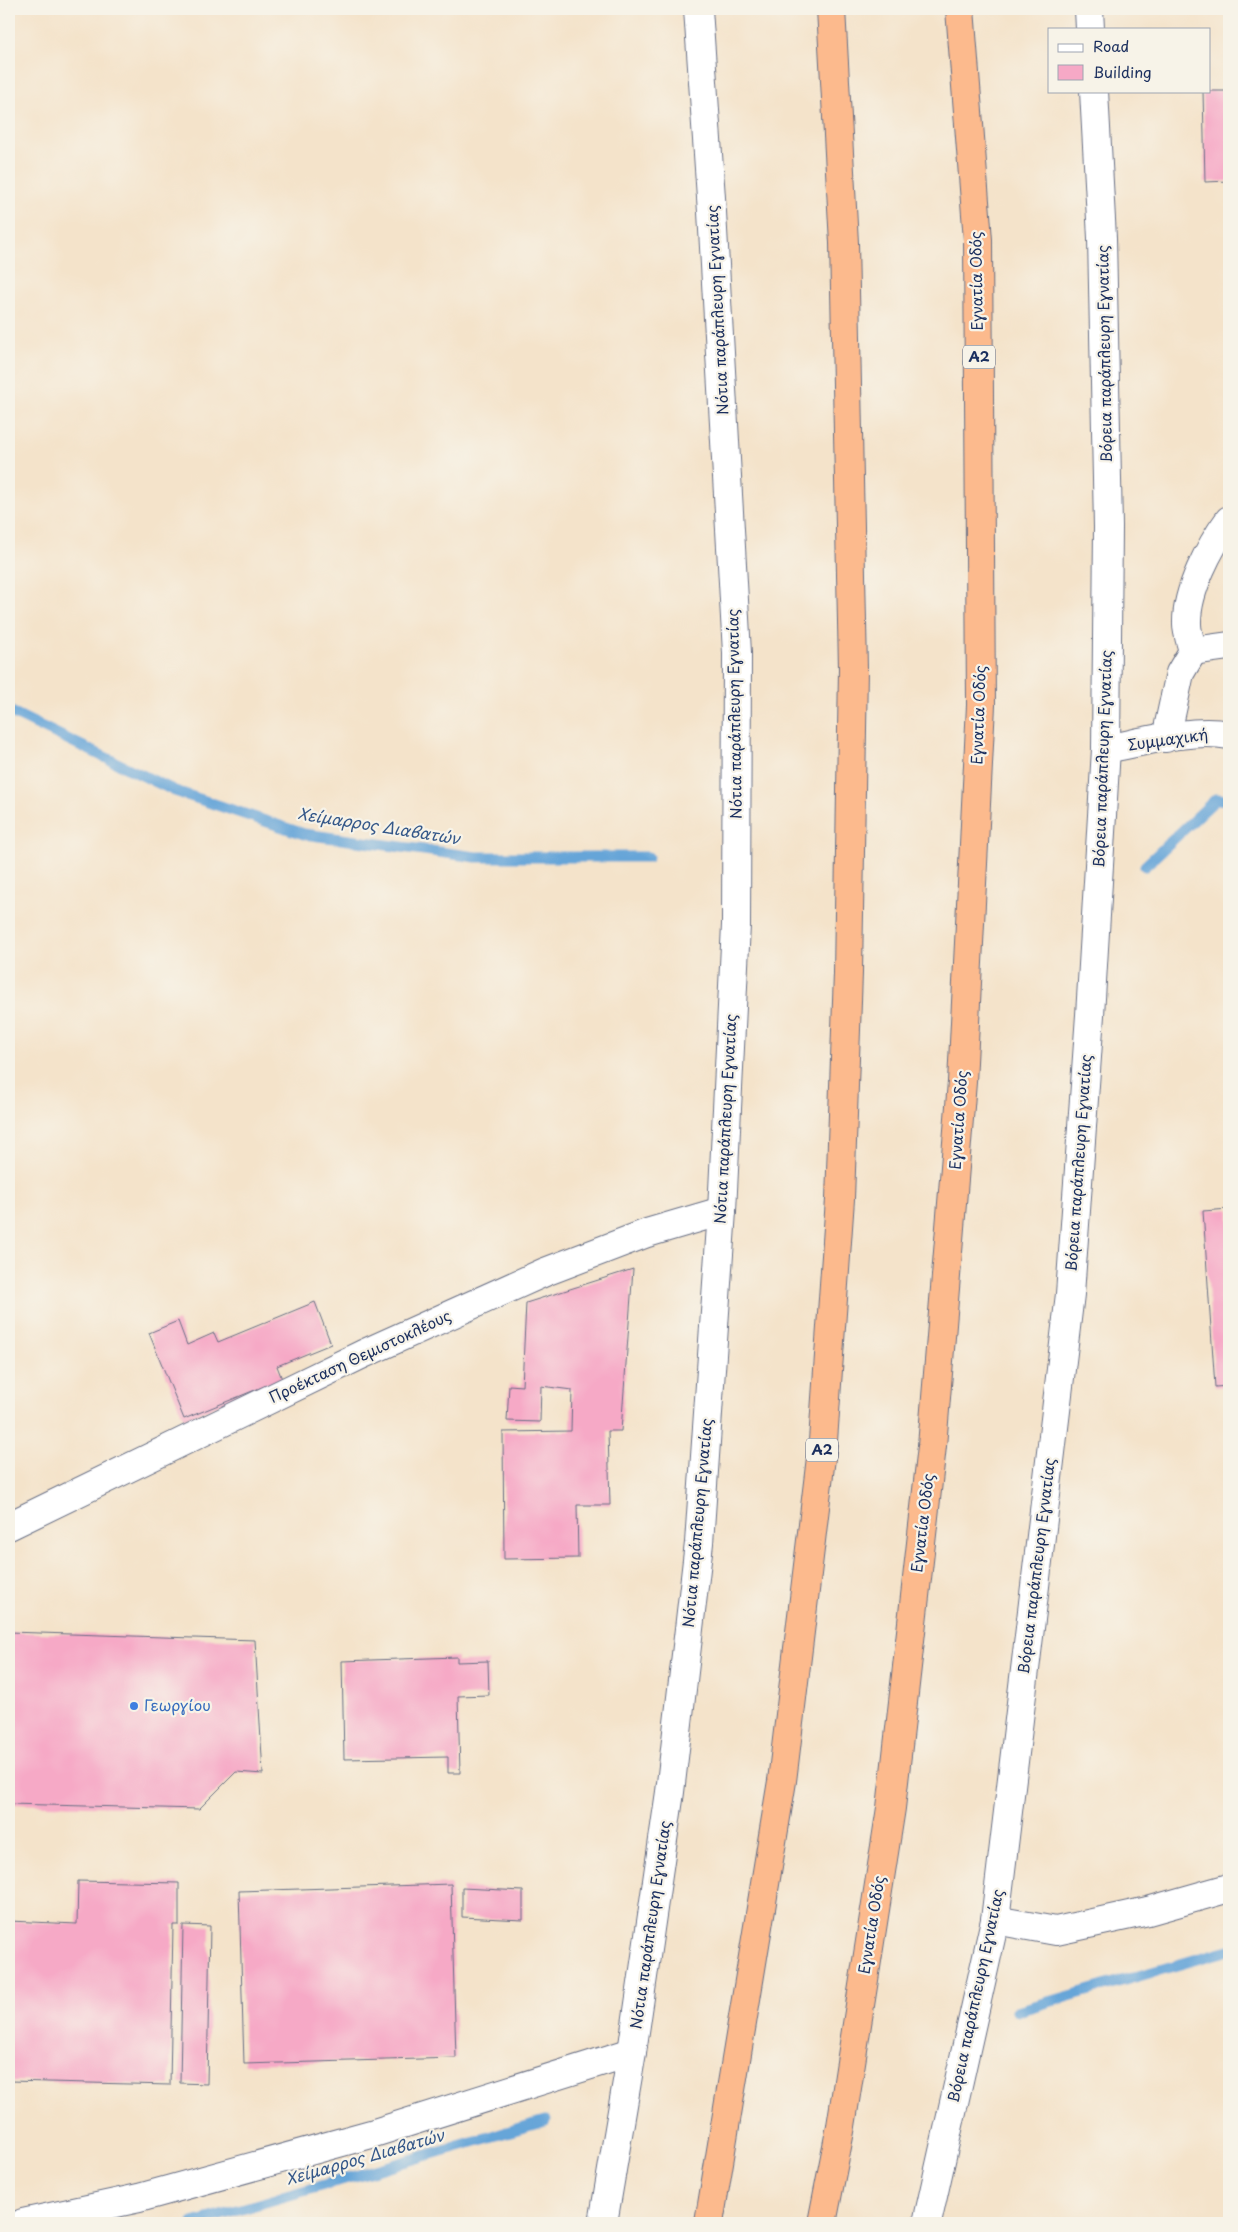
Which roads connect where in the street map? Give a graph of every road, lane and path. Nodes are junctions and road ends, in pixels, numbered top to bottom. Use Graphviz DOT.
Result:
graph roads {
  1 [pos="698,9"];
  2 [pos="832,9"];
  3 [pos="960,9"];
  4 [pos="1088,9"];
  5 [pos="1090,28"];
  6 [pos="1094,92"];
  7 [pos="1229,520"];
  8 [pos="1229,646"];
  9 [pos="1193,651"];
  10 [pos="1229,735"];
  11 [pos="1166,738"];
  12 [pos="1106,749"];
  13 [pos="722,1211"];
  14 [pos="9,1526"];
  15 [pos="1229,1888"];
  16 [pos="995,1920"];
  17 [pos="632,2052"];
  18 [pos="23,2223"];
  19 [pos="603,2223"];
  20 [pos="709,2223"];
  21 [pos="822,2223"];
  22 [pos="927,2223"];
  1 -- 13 [label="street, Νότια παράπλευρη Εγνατίας"];
  2 -- 20 [label="highway, Α2"];
  3 -- 21 [label="highway, Εγνατία Οδός / Α2"];
  4 -- 5 [label="street"];
  6 -- 12 [label="street, Βόρεια παράπλευρη Εγνατίας"];
  7 -- 9 [label="street"];
  8 -- 9 [label="street"];
  9 -- 11 [label="street"];
  10 -- 11 [label="street, Συμμαχική"];
  11 -- 12 [label="street, Συμμαχική"];
  12 -- 16 [label="street, Βόρεια παράπλευρη Εγνατίας"];
  13 -- 14 [label="street, Προέκταση Θεμιστοκλέους"];
  13 -- 17 [label="street, Νότια παράπλευρη Εγνατίας"];
  15 -- 16 [label="street"];
  16 -- 22 [label="street, Βόρεια παράπλευρη Εγνατίας"];
  17 -- 18 [label="street"];
  17 -- 19 [label="street, Νότια παράπλευρη Εγνατίας"];
}
